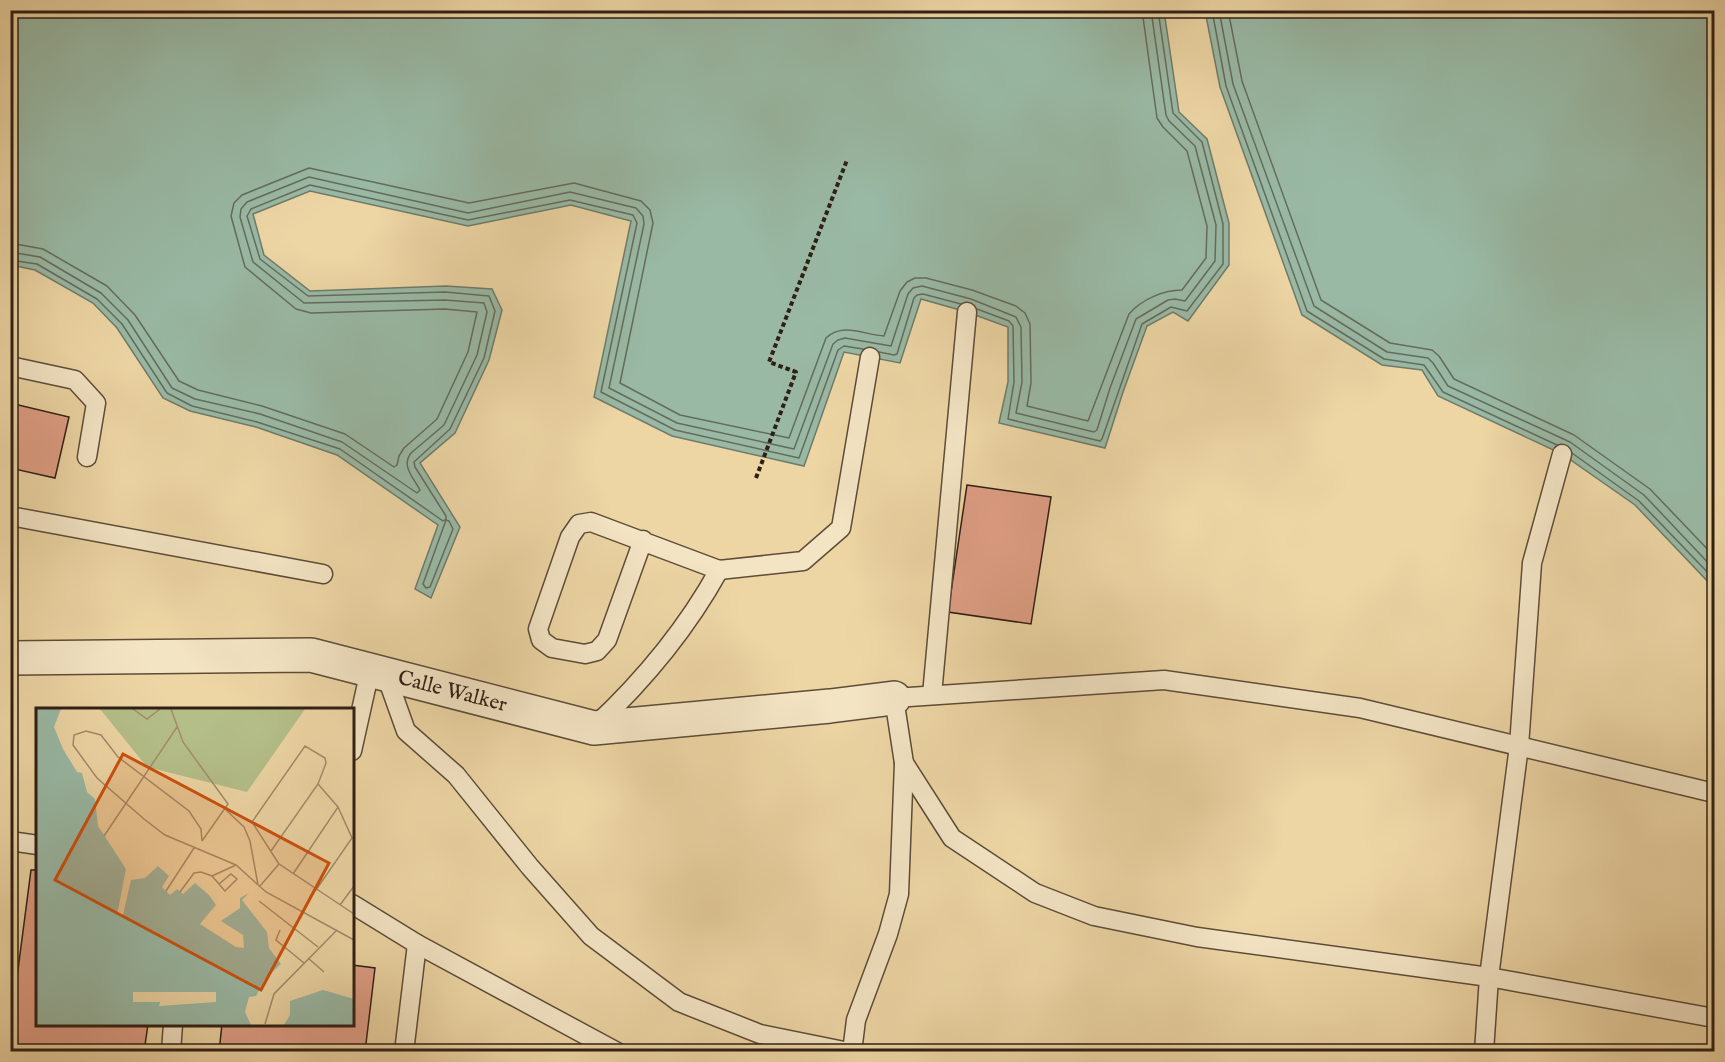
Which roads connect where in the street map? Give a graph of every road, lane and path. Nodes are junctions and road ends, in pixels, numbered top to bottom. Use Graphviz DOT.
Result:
graph roads {
  1 [pos="847,160"];
  2 [pos="967,312"];
  3 [pos="870,357"];
  4 [pos="10,366"];
  5 [pos="1562,454"];
  6 [pos="87,457"];
  7 [pos="756,478"];
  8 [pos="10,516"];
  9 [pos="643,540"];
  10 [pos="719,570"];
  11 [pos="323,574"];
  12 [pos="10,658"];
  13 [pos="378,672"];
  14 [pos="932,695"];
  15 [pos="894,698"];
  16 [pos="594,728"];
  17 [pos="354,745"];
  18 [pos="1519,746"];
  19 [pos="904,763"];
  20 [pos="1714,793"];
  21 [pos="10,841"];
  22 [pos="36,845"];
  23 [pos="354,905"];
  24 [pos="417,944"];
  25 [pos="1489,977"];
  26 [pos="1714,1018"];
  27 [pos="173,1026"];
  28 [pos="171,1052"];
  29 [pos="404,1052"];
  30 [pos="616,1052"];
  31 [pos="851,1052"];
  32 [pos="1484,1052"];
  1 -- 7 [label="path"];
  2 -- 14 [label="lane"];
  3 -- 10 [label="lane"];
  4 -- 6 [label="lane"];
  5 -- 18 [label="lane"];
  8 -- 11 [label="lane"];
  9 -- 9 [label="lane"];
  9 -- 10 [label="lane"];
  10 -- 16 [label="lane"];
  12 -- 13 [label="street, Calle Walker"];
  13 -- 16 [label="street, Calle Walker"];
  13 -- 17 [label="lane"];
  13 -- 31 [label="lane"];
  14 -- 15 [label="lane"];
  14 -- 18 [label="lane"];
  15 -- 16 [label="street, Calle Walker"];
  15 -- 19 [label="lane"];
  18 -- 20 [label="lane"];
  18 -- 25 [label="lane"];
  19 -- 25 [label="lane"];
  19 -- 31 [label="lane"];
  21 -- 22 [label="lane"];
  23 -- 24 [label="lane"];
  24 -- 29 [label="lane"];
  24 -- 30 [label="lane"];
  25 -- 26 [label="lane"];
  25 -- 32 [label="lane"];
  27 -- 28 [label="lane"];
}
